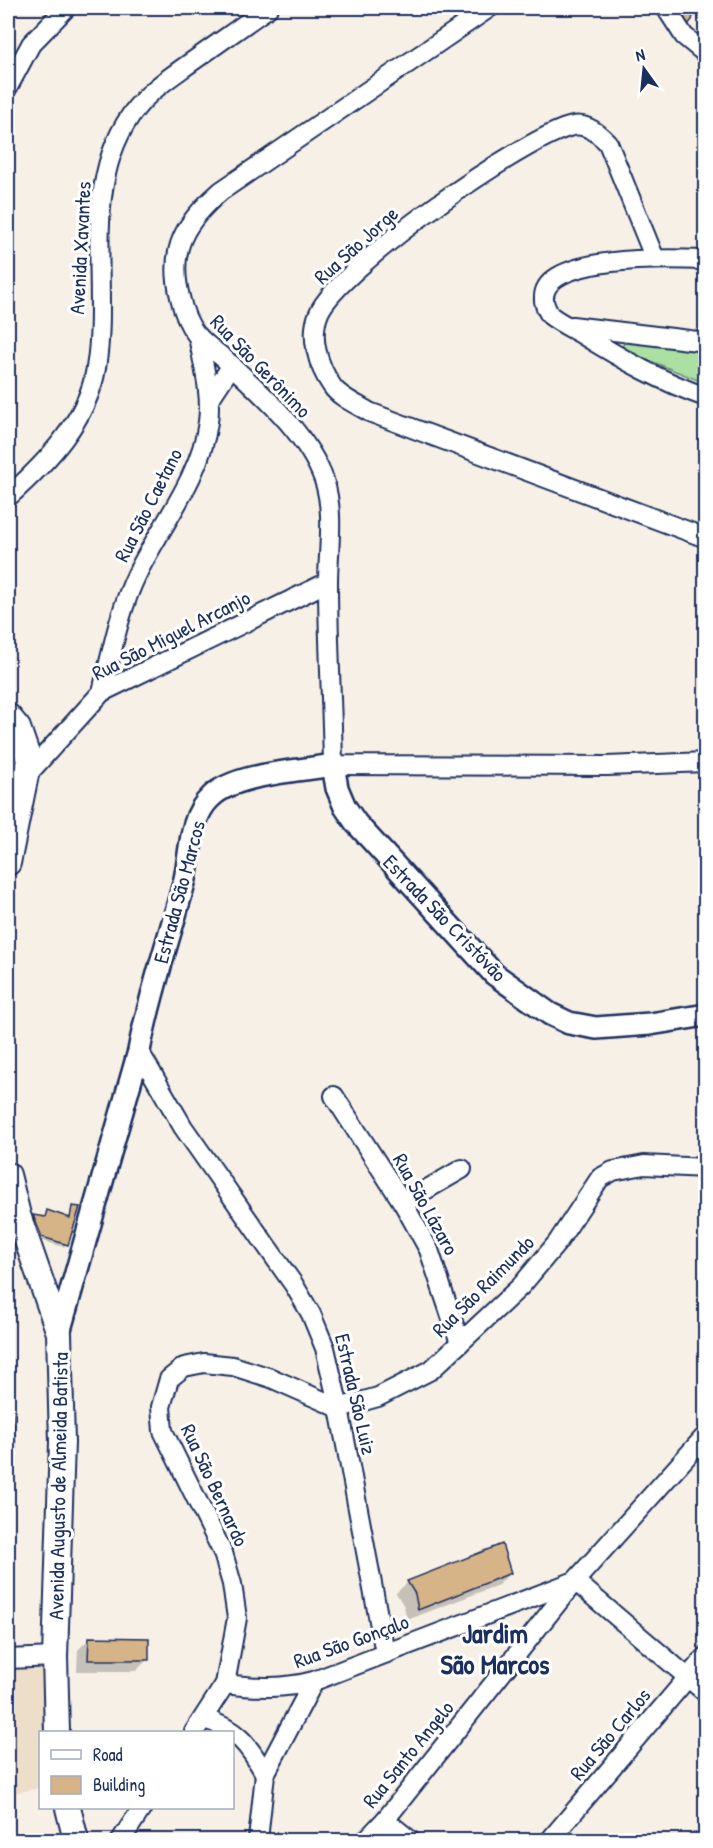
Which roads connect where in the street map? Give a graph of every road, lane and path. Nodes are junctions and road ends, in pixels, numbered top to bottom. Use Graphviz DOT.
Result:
graph roads {
  1 [pos="66,8"];
  2 [pos="268,8"];
  3 [pos="489,8"];
  4 [pos="666,8"];
  5 [pos="705,54"];
  6 [pos="8,87"];
  7 [pos="655,259"];
  8 [pos="705,260"];
  9 [pos="568,325"];
  10 [pos="198,336"];
  11 [pos="705,342"];
  12 [pos="232,365"];
  13 [pos="705,397"];
  14 [pos="209,400"];
  15 [pos="8,497"];
  16 [pos="705,538"];
  17 [pos="328,582"];
  18 [pos="102,692"];
  19 [pos="8,716"];
  20 [pos="705,762"];
  21 [pos="333,765"];
  22 [pos="26,776"];
  23 [pos="8,863"];
  24 [pos="705,1015"];
  25 [pos="139,1051"];
  26 [pos="334,1096"];
  27 [pos="462,1168"];
  28 [pos="705,1168"];
  29 [pos="8,1175"];
  30 [pos="403,1203"];
  31 [pos="59,1333"];
  32 [pos="460,1343"];
  33 [pos="339,1408"];
  34 [pos="705,1435"];
  35 [pos="575,1581"];
  36 [pos="385,1653"];
  37 [pos="705,1656"];
  38 [pos="55,1657"];
  39 [pos="8,1659"];
  40 [pos="686,1678"];
  41 [pos="314,1681"];
  42 [pos="225,1684"];
  43 [pos="705,1693"];
  44 [pos="199,1726"];
  45 [pos="57,1731"];
  46 [pos="232,1731"];
  47 [pos="234,1732"];
  48 [pos="265,1774"];
  49 [pos="68,1809"];
  50 [pos="141,1809"];
  51 [pos="385,1820"];
  52 [pos="76,1840"];
  53 [pos="121,1840"];
  54 [pos="258,1840"];
  55 [pos="366,1840"];
  56 [pos="410,1840"];
  57 [pos="550,1840"];
  1 -- 6 [label="street"];
  2 -- 15 [label="street, Avenida Xavantes"];
  3 -- 10 [label="street, Rua São Gerônimo"];
  4 -- 5 [label="street"];
  7 -- 8 [label="street"];
  7 -- 9 [label="street"];
  7 -- 16 [label="street, Rua São Jorge"];
  9 -- 11 [label="street"];
  9 -- 13 [label="street"];
  10 -- 12 [label="street, Rua São Gerônimo"];
  10 -- 14 [label="street, Rua São Caetano"];
  12 -- 14 [label="street"];
  12 -- 17 [label="street, Rua São Gerônimo"];
  14 -- 18 [label="street, Rua São Caetano"];
  17 -- 18 [label="street, Rua São Miguel Arcanjo"];
  17 -- 21 [label="street, Rua São Gerônimo"];
  18 -- 22 [label="street, Rua São Miguel Arcanjo"];
  19 -- 22 [label="main road"];
  20 -- 21 [label="street, Estrada São Marcos"];
  21 -- 24 [label="street, Estrada São Cristóvão"];
  21 -- 25 [label="street, Estrada São Marcos"];
  22 -- 23 [label="main road"];
  25 -- 31 [label="street, Estrada São Marcos"];
  25 -- 33 [label="street, Estrada São Luiz"];
  26 -- 30 [label="street, Rua São Lázaro"];
  27 -- 30 [label="street"];
  28 -- 32 [label="street, Rua São Raimundo"];
  29 -- 31 [label="main road, Avenida Augusto de Almeida Batista"];
  30 -- 32 [label="street, Rua São Lázaro"];
  31 -- 38 [label="main road, Avenida Augusto de Almeida Batista"];
  32 -- 33 [label="street, Rua São Raimundo"];
  33 -- 36 [label="street, Estrada São Luiz"];
  33 -- 42 [label="street, Rua São Bernardo"];
  34 -- 35 [label="street, Rua São Gonçalo"];
  35 -- 36 [label="street, Rua São Gonçalo"];
  35 -- 40 [label="street"];
  35 -- 51 [label="street, Rua Santo Angelo"];
  36 -- 41 [label="street, Rua São Gonçalo"];
  37 -- 40 [label="street, Rua São Carlos"];
  38 -- 39 [label="street"];
  38 -- 45 [label="main road, Avenida Augusto de Almeida Batista"];
  40 -- 43 [label="street"];
  40 -- 57 [label="street, Rua São Carlos"];
  41 -- 42 [label="street, Rua São Gonçalo"];
  41 -- 48 [label="street"];
  42 -- 44 [label="street"];
  44 -- 46 [label="street"];
  47 -- 48 [label="street"];
  48 -- 54 [label="street"];
  49 -- 52 [label="main road"];
  50 -- 53 [label="street"];
  51 -- 55 [label="street, Rua Santo Angelo"];
  51 -- 56 [label="street"];
}
